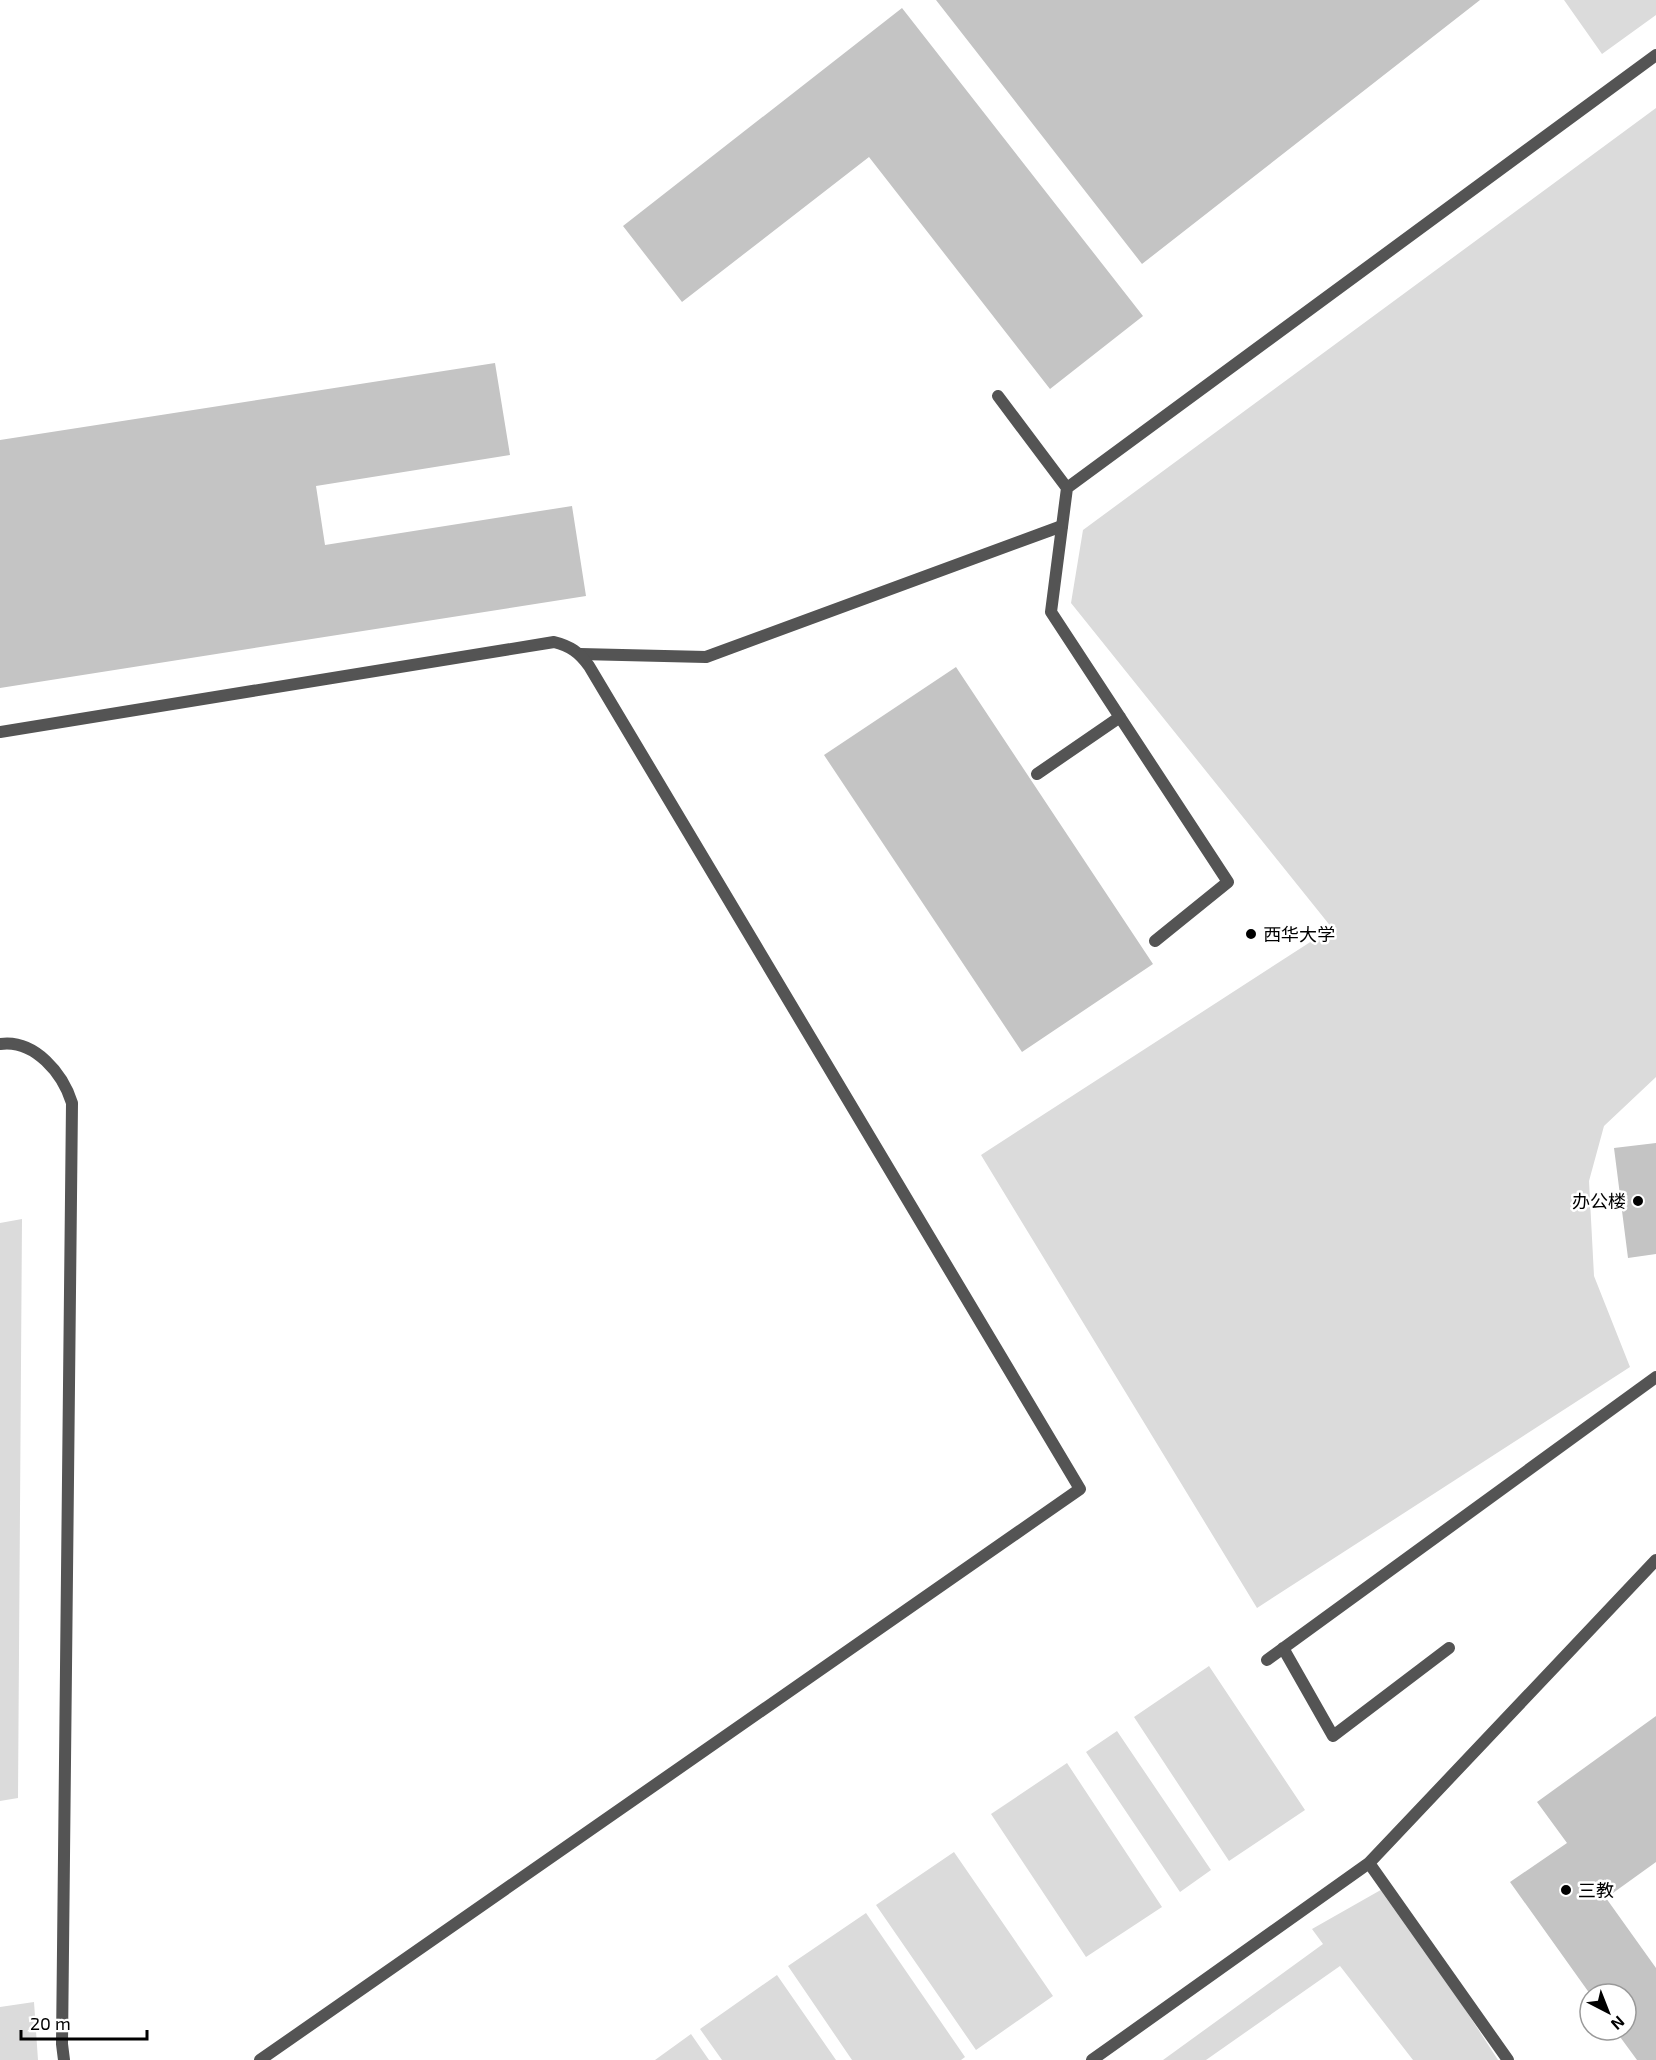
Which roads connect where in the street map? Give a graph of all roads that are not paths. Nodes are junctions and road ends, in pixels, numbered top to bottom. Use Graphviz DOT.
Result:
graph roads {
  1 [pos="1656,56"];
  2 [pos="998,396"];
  3 [pos="1067,488"];
  4 [pos="1062,526"];
  5 [pos="580,654"];
  6 [pos="1120,717"];
  7 [pos="0,732"];
  8 [pos="1037,774"];
  9 [pos="1155,941"];
  10 [pos="0,1044"];
  11 [pos="1656,1377"];
  12 [pos="1656,1560"];
  13 [pos="1283,1648"];
  14 [pos="1449,1648"];
  15 [pos="1267,1660"];
  16 [pos="1369,1863"];
  17 [pos="64,2060"];
  18 [pos="260,2060"];
  19 [pos="1092,2060"];
  20 [pos="1508,2060"];
  1 -- 3 [label="street"];
  2 -- 3 [label="street"];
  3 -- 4 [label="street"];
  4 -- 5 [label="street"];
  4 -- 6 [label="street"];
  5 -- 7 [label="street"];
  5 -- 18 [label="street"];
  6 -- 8 [label="street"];
  6 -- 9 [label="street"];
  10 -- 17 [label="street"];
  11 -- 13 [label="street"];
  12 -- 16 [label="street"];
  13 -- 14 [label="street"];
  13 -- 15 [label="street"];
  16 -- 19 [label="street"];
  16 -- 20 [label="street"];
}
